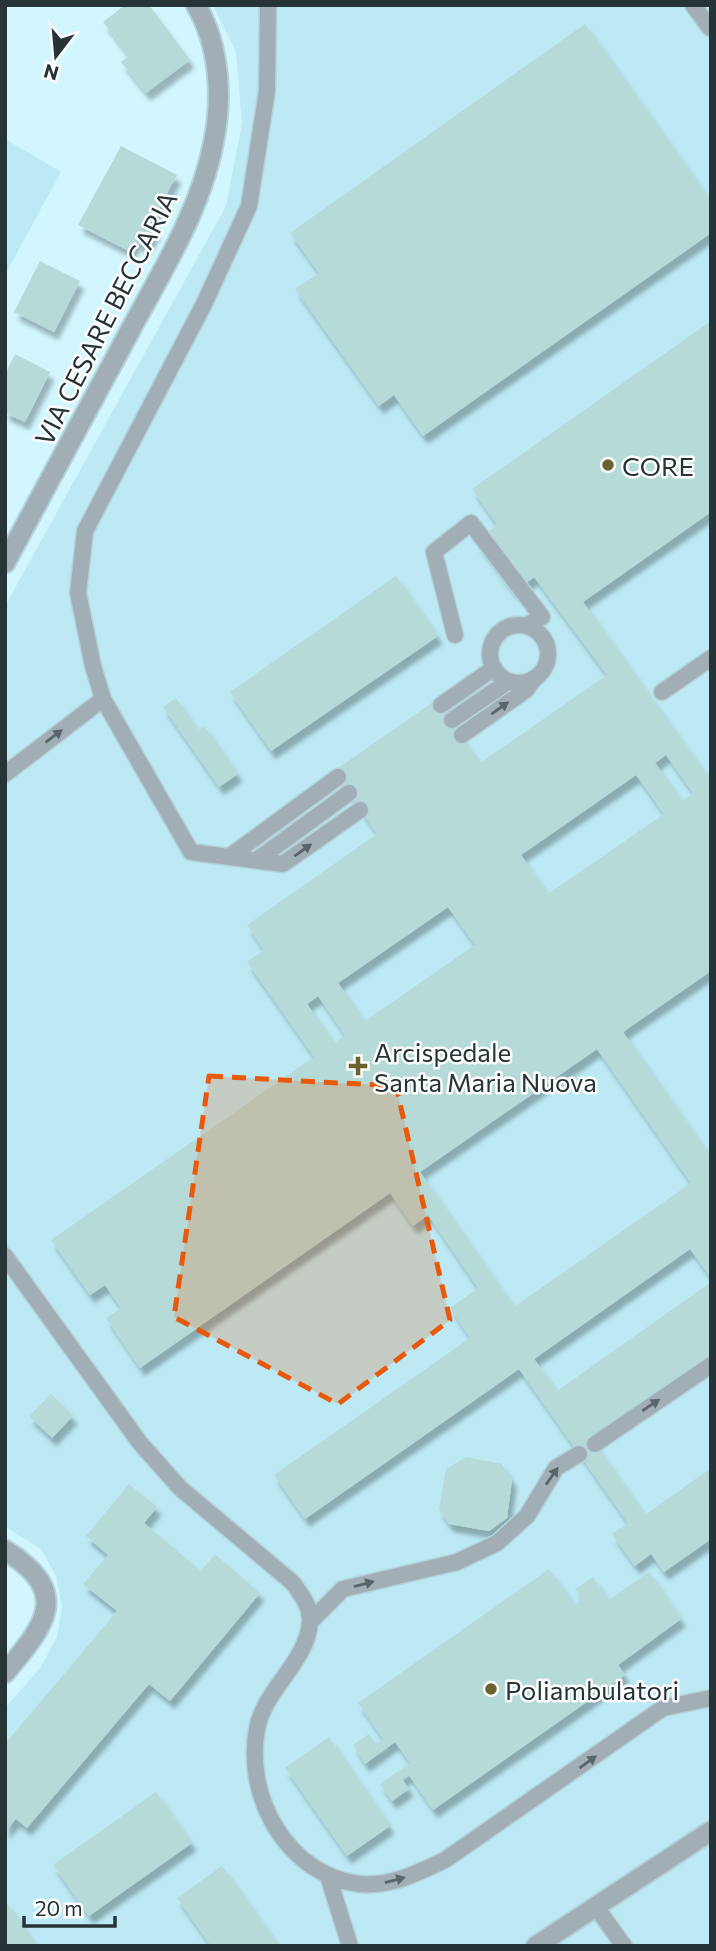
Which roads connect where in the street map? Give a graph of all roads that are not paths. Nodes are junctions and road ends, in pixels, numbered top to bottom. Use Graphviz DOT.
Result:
graph roads {
  1 [pos="196,5"];
  2 [pos="268,5"];
  3 [pos="693,5"];
  4 [pos="710,28"];
  5 [pos="5,564"];
  6 [pos="527,625"];
  7 [pos="455,635"];
  8 [pos="711,658"];
  9 [pos="494,668"];
  10 [pos="534,679"];
  11 [pos="509,681"];
  12 [pos="663,692"];
  13 [pos="103,699"];
  14 [pos="441,705"];
  15 [pos="452,720"];
  16 [pos="462,735"];
  17 [pos="5,774"];
  18 [pos="338,777"];
  19 [pos="349,793"];
  20 [pos="360,810"];
  21 [pos="229,857"];
  22 [pos="257,860"];
  23 [pos="5,1256"];
  24 [pos="711,1365"];
  25 [pos="595,1444"];
  26 [pos="579,1454"];
  27 [pos="5,1550"];
  28 [pos="310,1622"];
  29 [pos="5,1673"];
  30 [pos="711,1698"];
  31 [pos="711,1831"];
  32 [pos="328,1876"];
  33 [pos="596,1907"];
  34 [pos="350,1946"];
  35 [pos="536,1946"];
  36 [pos="624,1946"];
  1 -- 5 [label="street, VIA CESARE BECCARIA"];
  2 -- 13 [label="lane"];
  3 -- 4 [label="lane"];
  6 -- 7 [label="lane"];
  6 -- 9 [label="lane"];
  6 -- 10 [label="lane"];
  8 -- 12 [label="lane"];
  9 -- 11 [label="lane"];
  9 -- 14 [label="lane"];
  10 -- 11 [label="lane"];
  16 -- 10 [label="lane, one-way"];
  11 -- 15 [label="lane"];
  17 -- 13 [label="lane, one-way"];
  13 -- 21 [label="lane"];
  18 -- 21 [label="lane"];
  19 -- 22 [label="lane"];
  22 -- 20 [label="lane, one-way"];
  21 -- 22 [label="lane"];
  23 -- 28 [label="lane"];
  25 -- 24 [label="lane, one-way"];
  28 -- 26 [label="lane, one-way"];
  27 -- 29 [label="street"];
  28 -- 32 [label="lane"];
  32 -- 30 [label="lane, one-way"];
  31 -- 33 [label="street"];
  32 -- 34 [label="lane"];
  33 -- 35 [label="street"];
  33 -- 36 [label="lane"];
}
